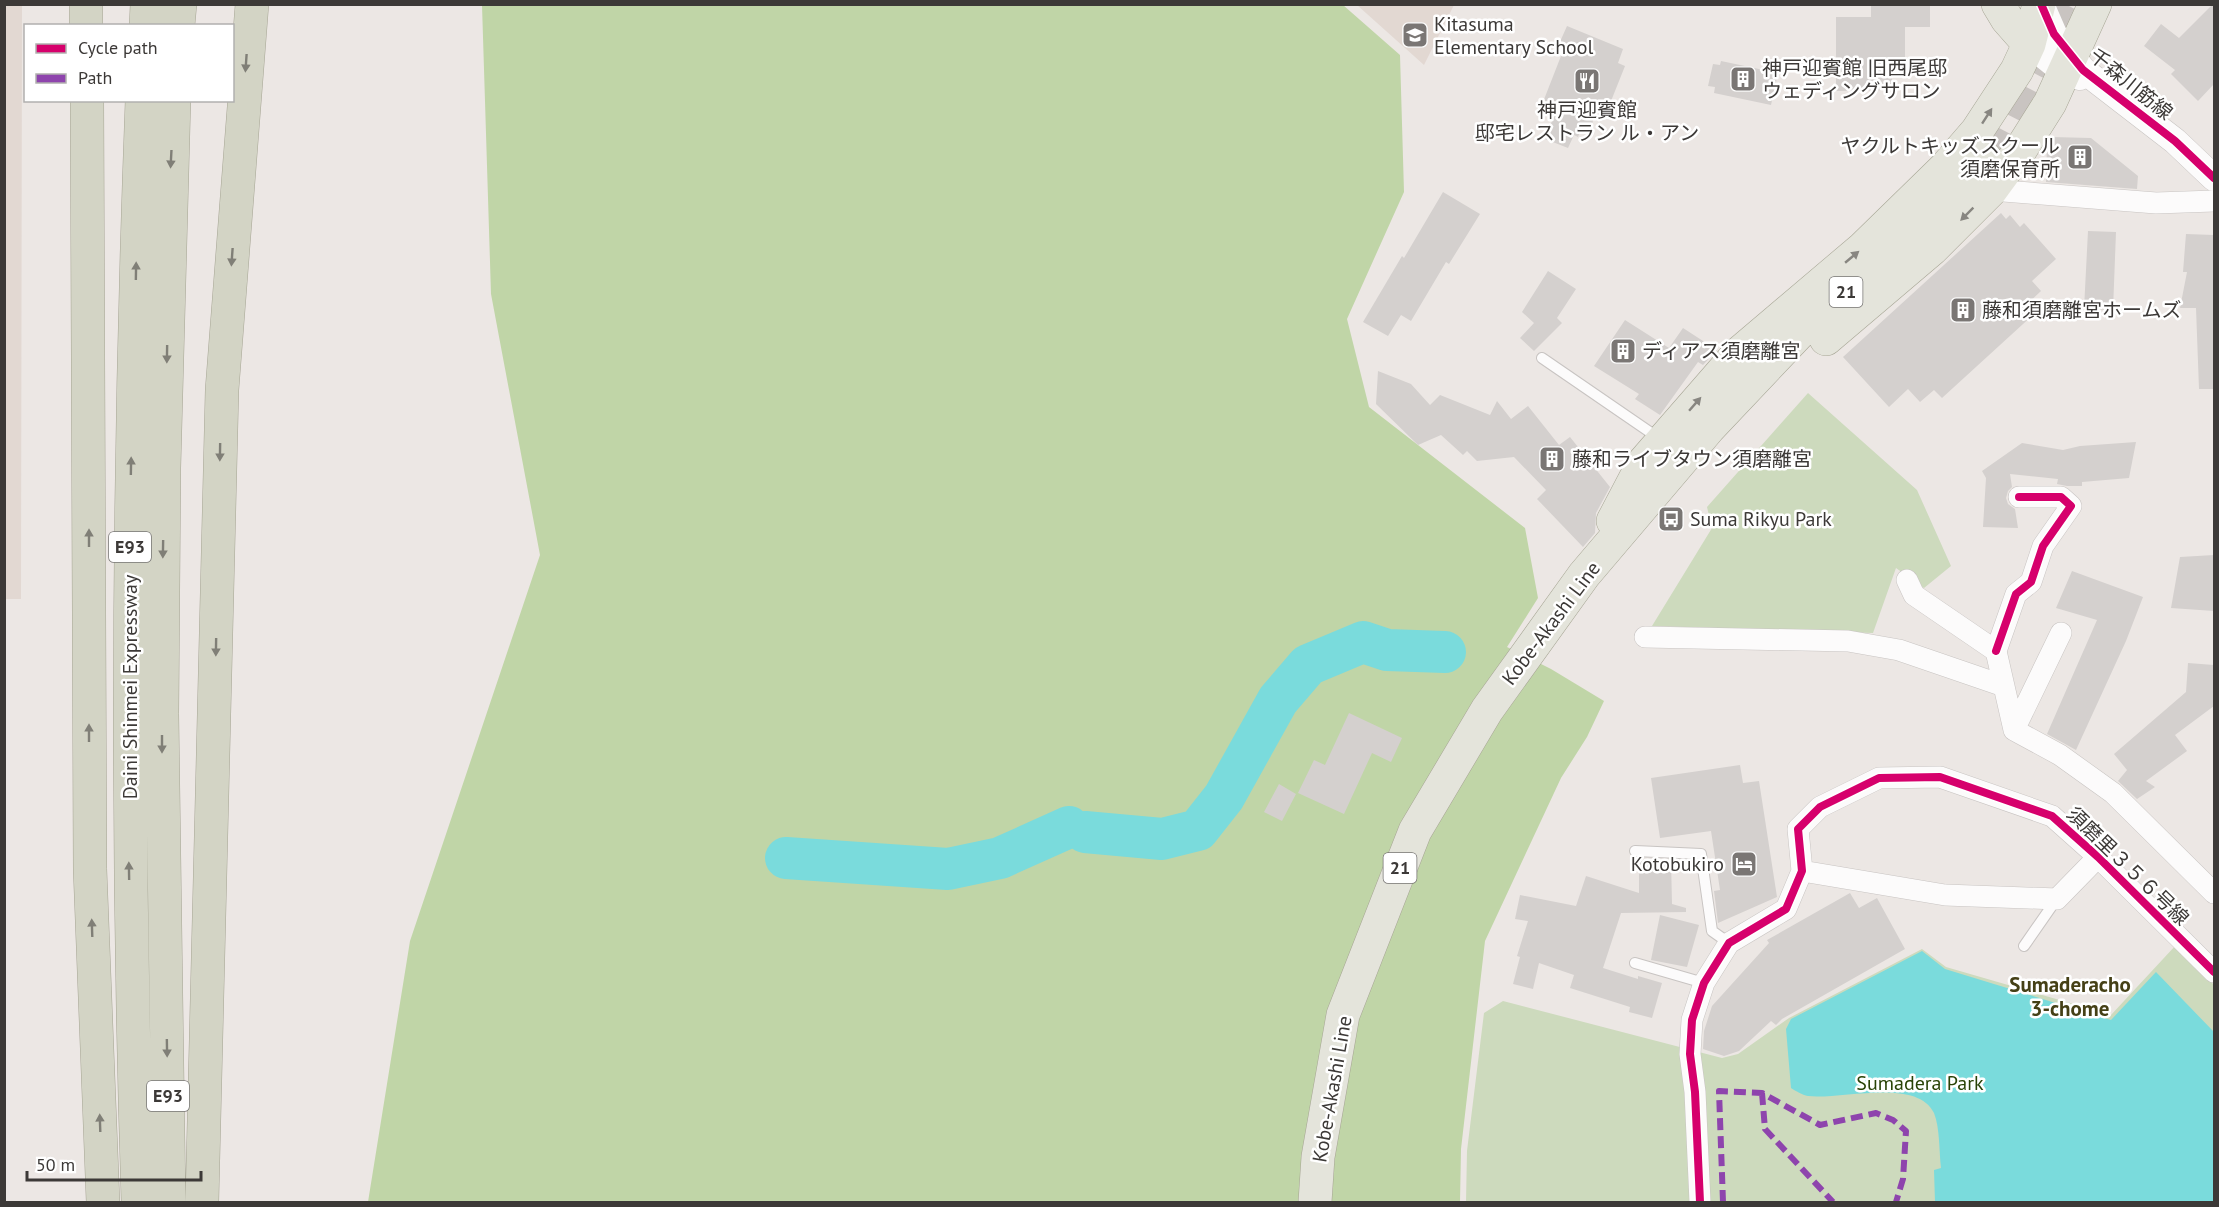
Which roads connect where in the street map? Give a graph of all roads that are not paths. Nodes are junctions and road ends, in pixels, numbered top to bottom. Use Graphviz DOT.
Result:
graph roads {
  1 [pos="86,4"];
  2 [pos="147,4"];
  3 [pos="180,4"];
  4 [pos="252,4"];
  5 [pos="1998,4"];
  6 [pos="2040,4"];
  7 [pos="2095,4"];
  8 [pos="86,24"];
  9 [pos="146,24"];
  10 [pos="178,24"];
  11 [pos="2029,44"];
  12 [pos="2068,64"];
  13 [pos="87,102"];
  14 [pos="142,102"];
  15 [pos="174,102"];
  16 [pos="1988,174"];
  17 [pos="2214,178"];
  18 [pos="2214,201"];
  19 [pos="1542,358"];
  20 [pos="1663,441"];
  21 [pos="2019,497"];
  22 [pos="1584,575"];
  23 [pos="1907,580"];
  24 [pos="2061,633"];
  25 [pos="1645,637"];
  26 [pos="1996,651"];
  27 [pos="2004,686"];
  28 [pos="2014,730"];
  29 [pos="1635,851"];
  30 [pos="2098,857"];
  31 [pos="1802,872"];
  32 [pos="2214,893"];
  33 [pos="2057,899"];
  34 [pos="1730,943"];
  35 [pos="2024,946"];
  36 [pos="1635,963"];
  37 [pos="2214,972"];
  38 [pos="1704,983"];
  39 [pos="103,1203"];
  40 [pos="138,1203"];
  41 [pos="169,1203"];
  42 [pos="202,1203"];
  43 [pos="1316,1203"];
  44 [pos="1700,1203"];
  1 -- 8 [label="highway"];
  2 -- 9 [label="highway"];
  3 -- 10 [label="highway"];
  4 -- 42 [label="highway, one-way"];
  5 -- 11 [label="main road"];
  6 -- 11 [label="main road"];
  6 -- 12 [label="street, 千森川筋線"];
  7 -- 12 [label="main road, Kobe-Akashi Line"];
  11 -- 12 [label="street"];
  20 -- 11 [label="main road, one-way"];
  12 -- 16 [label="main road, Kobe-Akashi Line"];
  12 -- 17 [label="street, 千森川筋線"];
  39 -- 13 [label="highway, one-way"];
  40 -- 14 [label="highway, Daini Shinmei Expressway / E93, one-way"];
  15 -- 41 [label="highway, Daini Shinmei Expressway / E93, one-way"];
  16 -- 18 [label="street"];
  16 -- 22 [label="main road, Kobe-Akashi Line / 21"];
  19 -- 20 [label="lane"];
  20 -- 22 [label="main road"];
  21 -- 26 [label="street"];
  22 -- 43 [label="main road, Kobe-Akashi Line / 21"];
  23 -- 26 [label="street"];
  24 -- 28 [label="street"];
  25 -- 27 [label="street"];
  26 -- 27 [label="street"];
  27 -- 28 [label="street"];
  28 -- 32 [label="street"];
  29 -- 34 [label="lane"];
  30 -- 31 [label="street, 須磨里３５６号線"];
  30 -- 33 [label="street"];
  30 -- 37 [label="street, 須磨里３５６号線"];
  31 -- 33 [label="street"];
  31 -- 34 [label="street, 須磨里３５６号線"];
  33 -- 35 [label="lane"];
  34 -- 38 [label="street, 須磨里３５６号線"];
  36 -- 38 [label="lane"];
  38 -- 44 [label="street, 須磨里３５６号線"];
}
